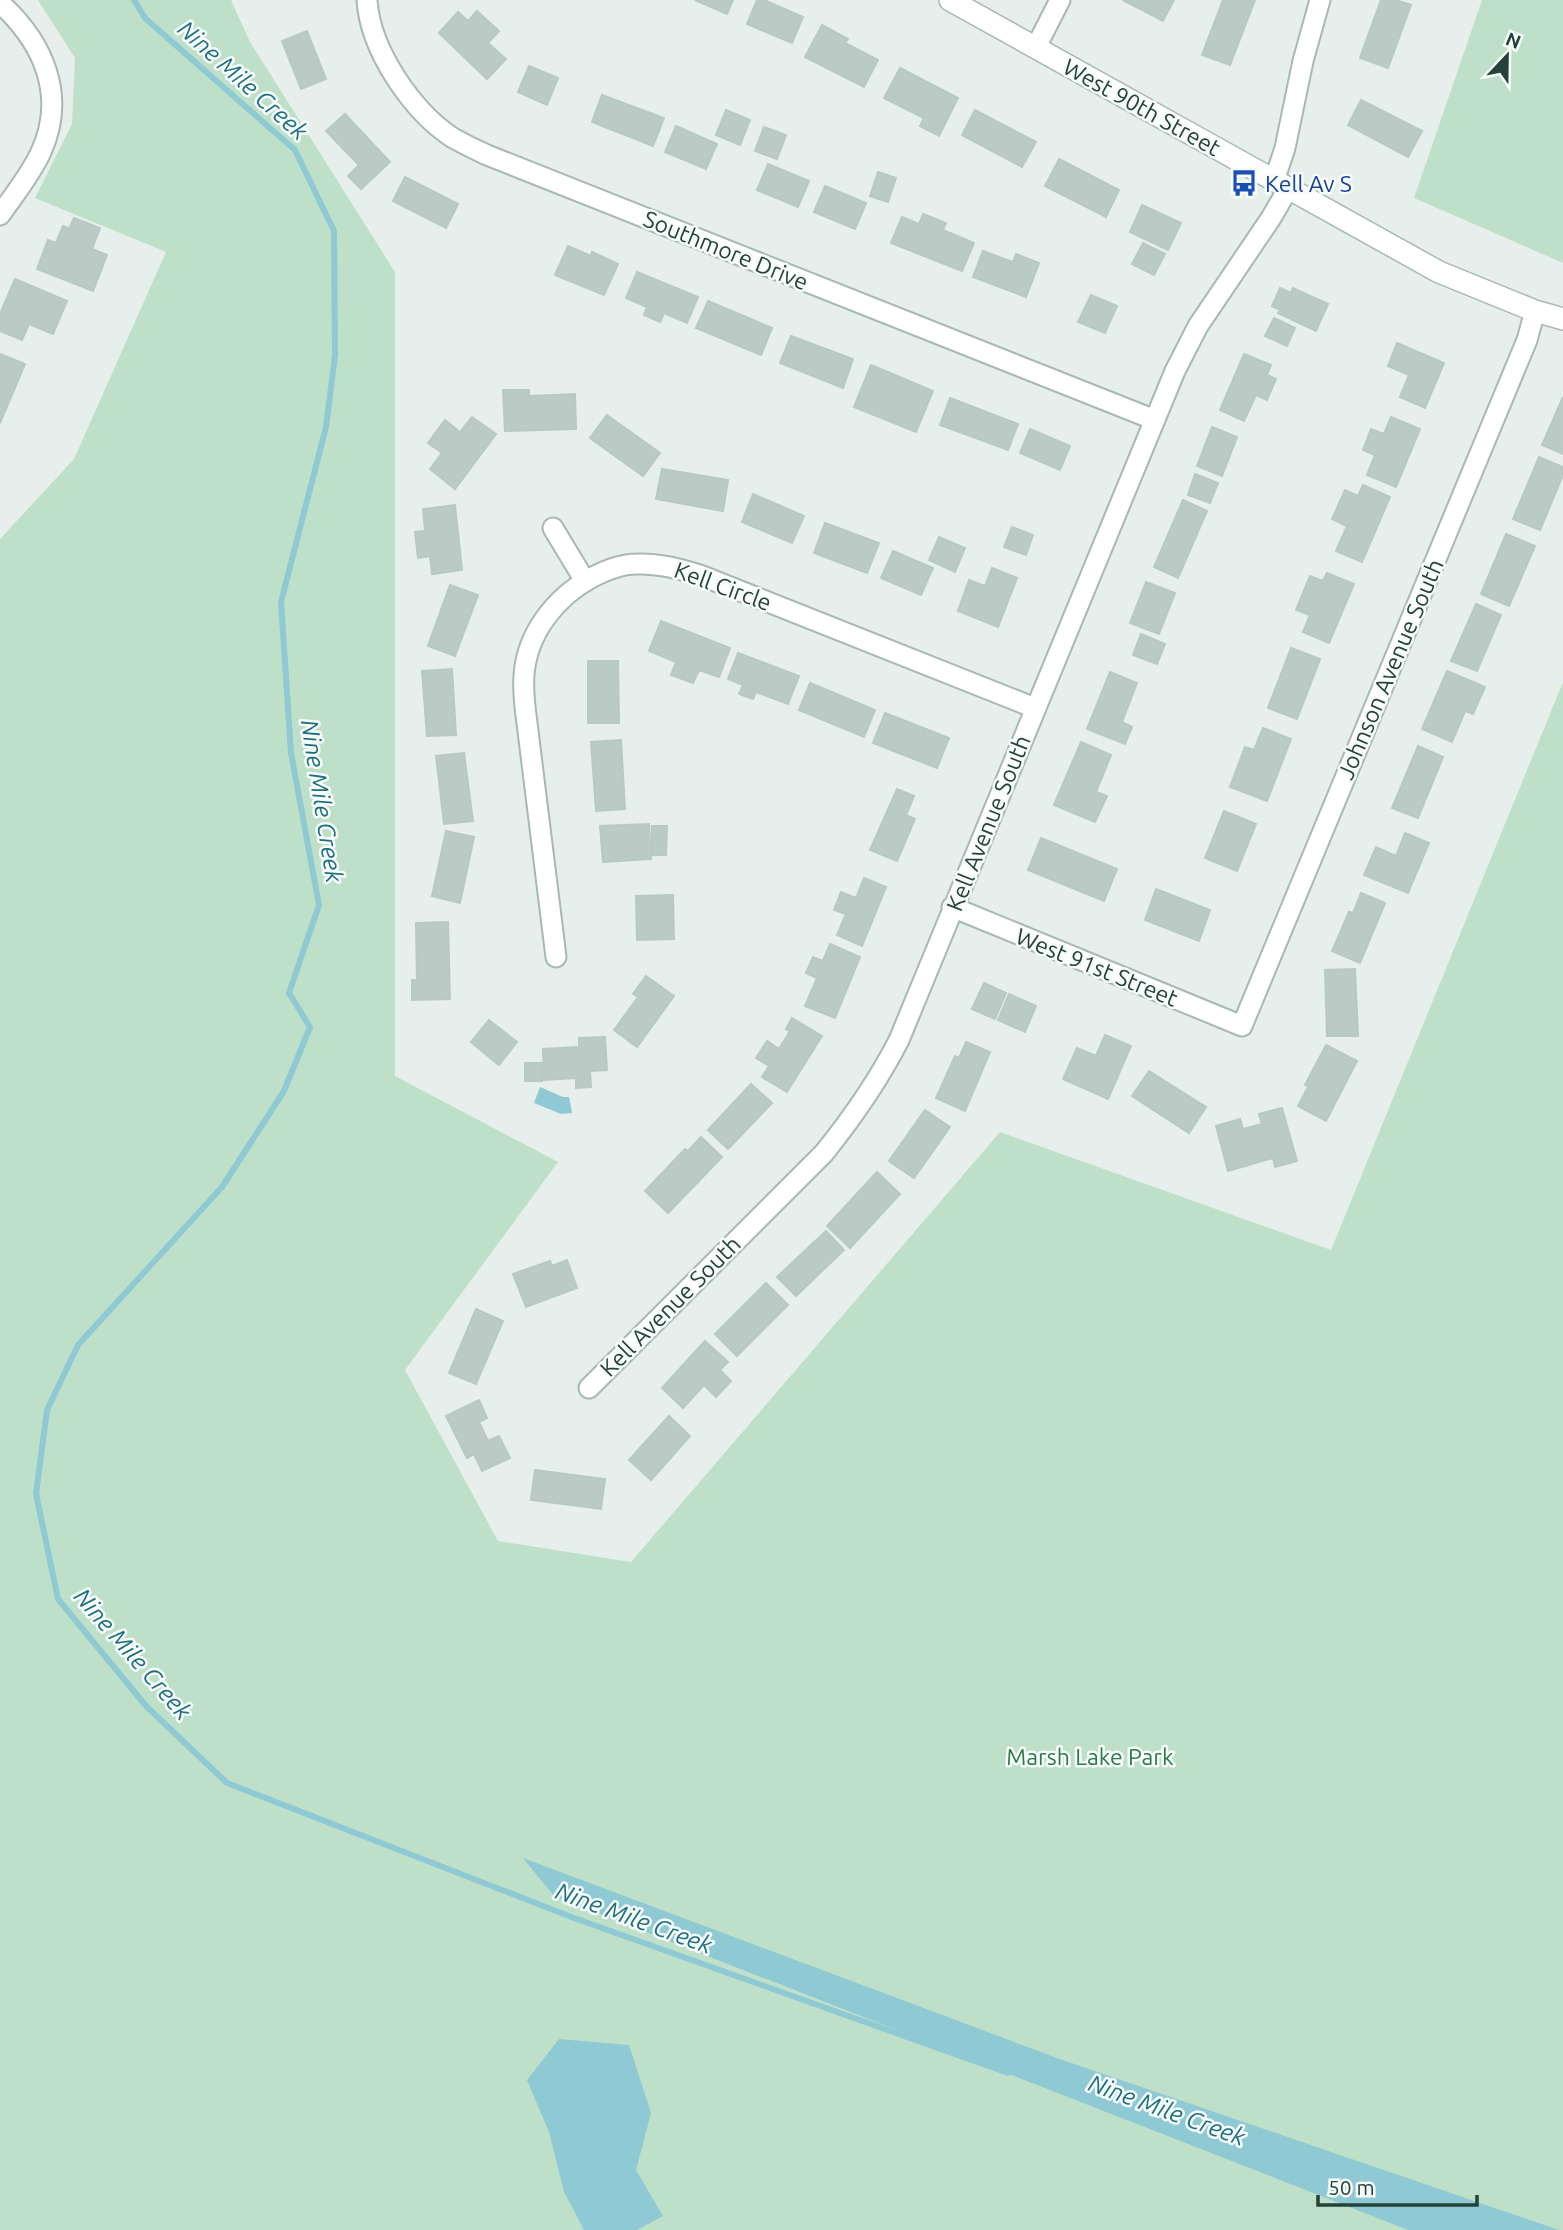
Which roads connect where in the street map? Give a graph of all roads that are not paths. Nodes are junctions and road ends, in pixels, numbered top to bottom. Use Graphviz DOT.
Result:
graph roads {
  1 [pos="367,0"];
  2 [pos="950,0"];
  3 [pos="1060,0"];
  4 [pos="1320,0"];
  5 [pos="0,3"];
  6 [pos="1036,47"];
  7 [pos="1281,185"];
  8 [pos="0,215"];
  9 [pos="1535,311"];
  10 [pos="1563,318"];
  11 [pos="1155,420"];
  12 [pos="553,528"];
  13 [pos="585,581"];
  14 [pos="1035,708"];
  15 [pos="953,907"];
  16 [pos="556,957"];
  17 [pos="1242,1026"];
  18 [pos="589,1388"];
  1 -- 11 [label="street, Southmore Drive"];
  2 -- 6 [label="street, West 90th Street"];
  3 -- 6 [label="street"];
  4 -- 7 [label="street, Kell Avenue South"];
  5 -- 8 [label="street"];
  6 -- 7 [label="street, West 90th Street"];
  7 -- 9 [label="street, West 90th Street"];
  7 -- 11 [label="street, Kell Avenue South"];
  9 -- 10 [label="street, West 90th Street"];
  9 -- 17 [label="street, Johnson Avenue South"];
  11 -- 14 [label="street, Kell Avenue South"];
  12 -- 13 [label="street"];
  13 -- 14 [label="street, Kell Circle"];
  13 -- 16 [label="street, Kell Circle"];
  14 -- 15 [label="street, Kell Avenue South"];
  15 -- 17 [label="street, West 91st Street"];
  15 -- 18 [label="street, Kell Avenue South"];
}
